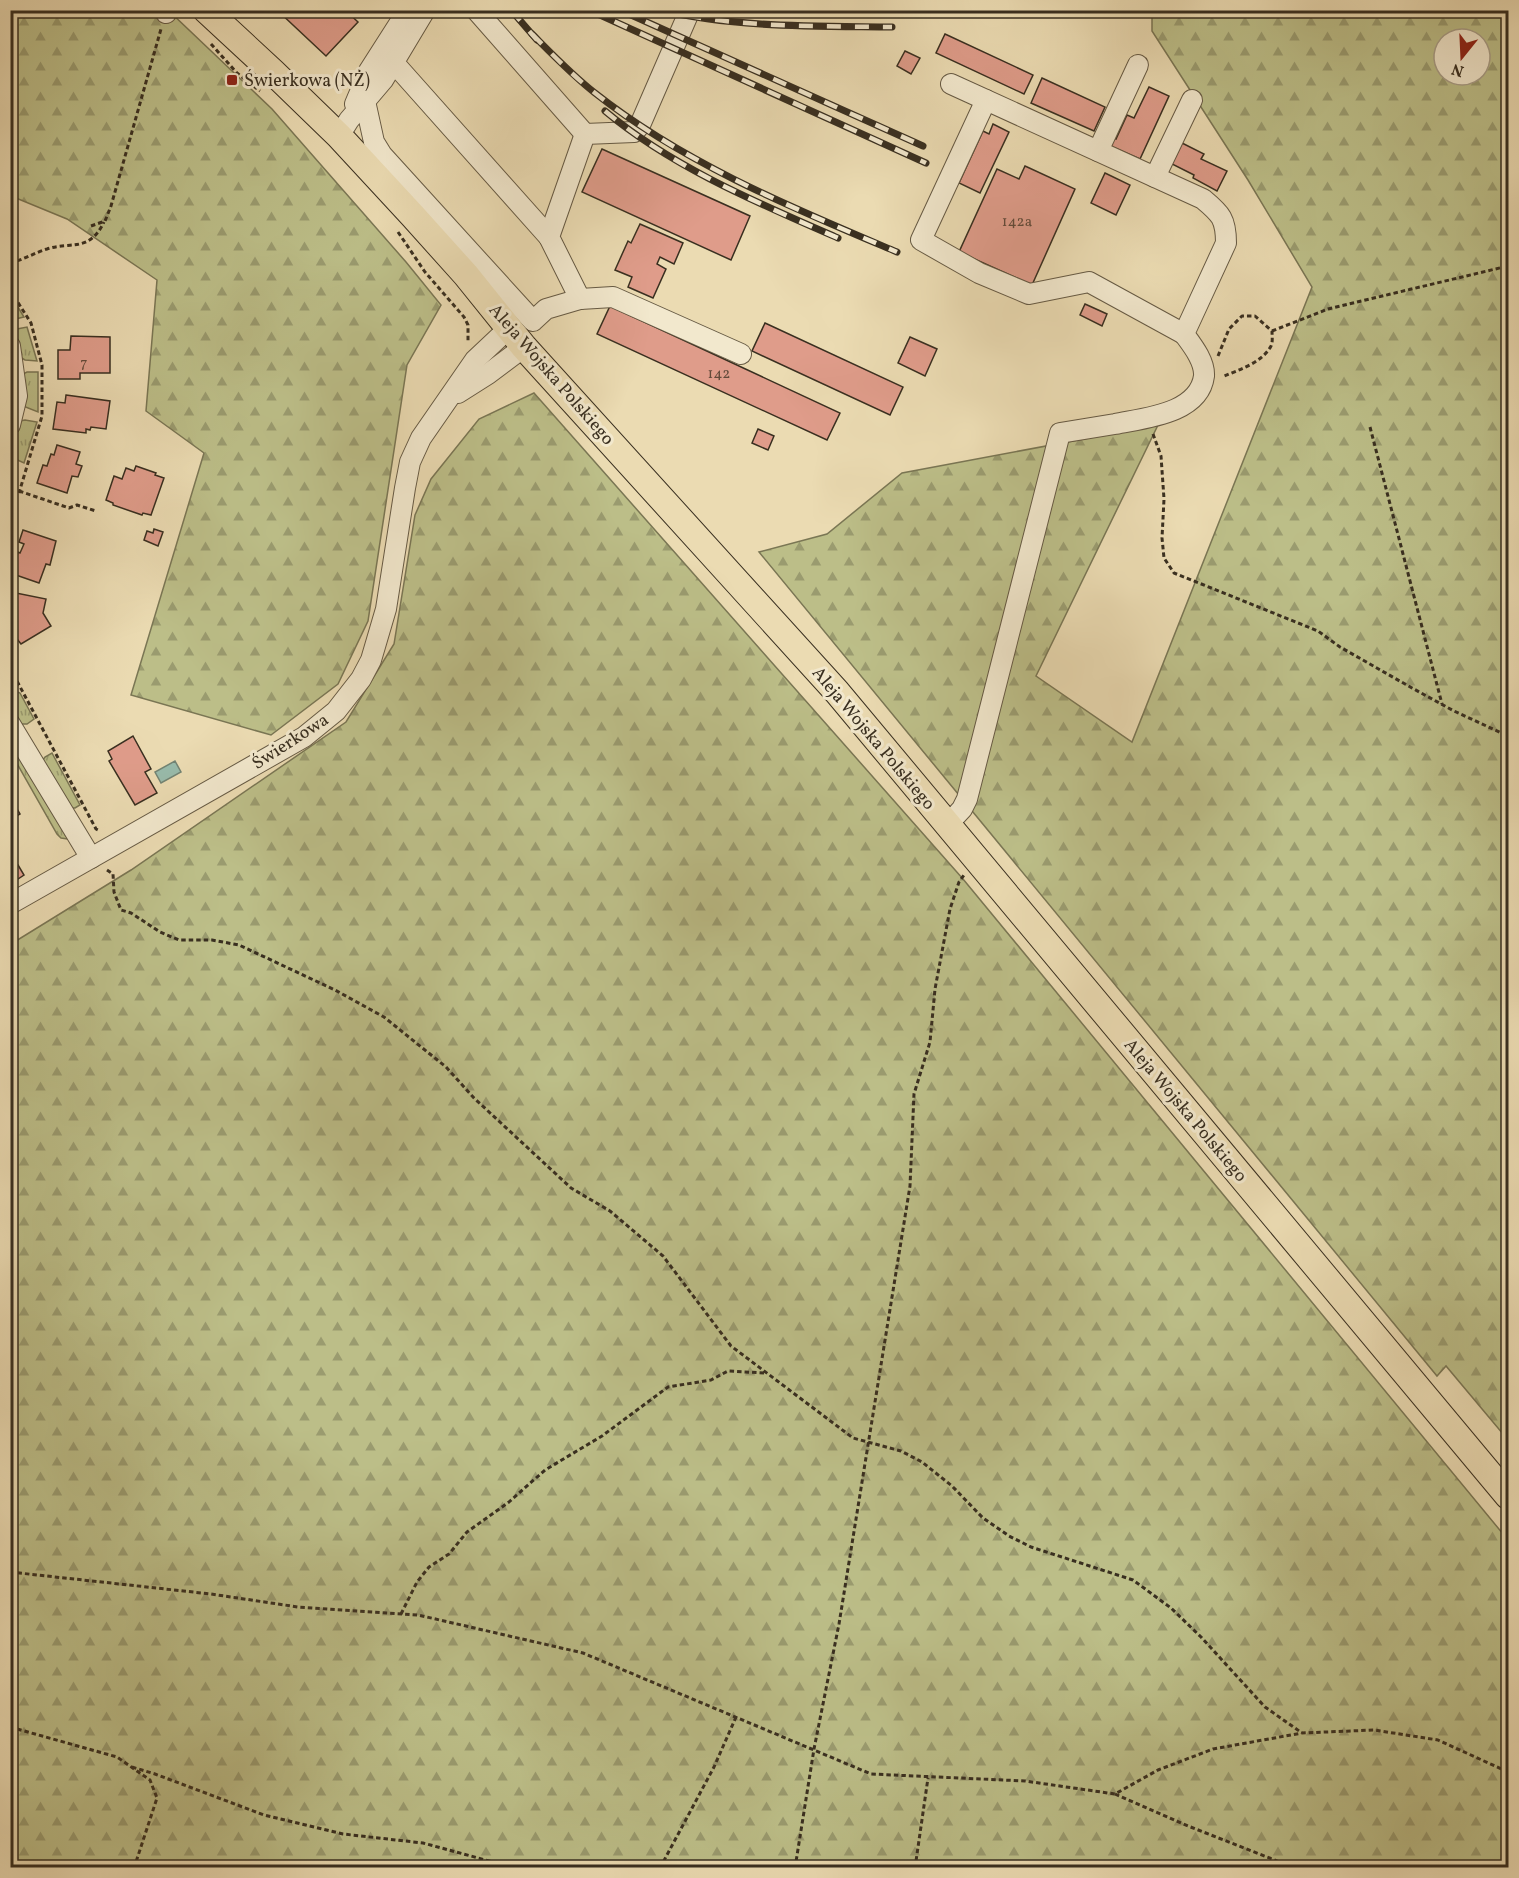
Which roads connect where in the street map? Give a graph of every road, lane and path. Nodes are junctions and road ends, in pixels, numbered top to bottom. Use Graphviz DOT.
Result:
graph roads {
  1 [pos="206,10"];
  2 [pos="408,10"];
  3 [pos="425,10"];
  4 [pos="476,10"];
  5 [pos="690,10"];
  6 [pos="166,12"];
  7 [pos="204,37"];
  8 [pos="394,63"];
  9 [pos="1138,64"];
  10 [pos="951,84"];
  11 [pos="266,95"];
  12 [pos="986,100"];
  13 [pos="1192,100"];
  14 [pos="365,101"];
  15 [pos="344,128"];
  16 [pos="585,134"];
  17 [pos="1098,151"];
  18 [pos="1155,177"];
  19 [pos="105,220"];
  20 [pos="91,226"];
  21 [pos="397,230"];
  22 [pos="549,237"];
  23 [pos="10,263"];
  24 [pos="1509,266"];
  25 [pos="580,299"];
  26 [pos="1272,331"];
  27 [pos="1184,334"];
  28 [pos="516,337"];
  29 [pos="10,346"];
  30 [pos="466,351"];
  31 [pos="741,354"];
  32 [pos="1204,384"];
  33 [pos="1147,418"];
  34 [pos="10,425"];
  35 [pos="1370,427"];
  36 [pos="19,491"];
  37 [pos="15,502"];
  38 [pos="96,511"];
  39 [pos="10,517"];
  40 [pos="10,668"];
  41 [pos="18,681"];
  42 [pos="10,685"];
  43 [pos="1442,704"];
  44 [pos="10,724"];
  45 [pos="1509,736"];
  46 [pos="948,824"];
  47 [pos="107,835"];
  48 [pos="91,858"];
  49 [pos="980,863"];
  50 [pos="10,904"];
  51 [pos="767,1374"];
  52 [pos="868,1443"];
  53 [pos="1509,1496"];
  54 [pos="10,1572"];
  55 [pos="401,1614"];
  56 [pos="736,1717"];
  57 [pos="10,1726"];
  58 [pos="1302,1733"];
  59 [pos="814,1749"];
  60 [pos="132,1767"];
  61 [pos="1509,1772"];
  62 [pos="928,1778"];
  63 [pos="1115,1794"];
  64 [pos="134,1868"];
  65 [pos="515,1868"];
  66 [pos="660,1868"];
  67 [pos="795,1868"];
  68 [pos="915,1868"];
  69 [pos="1295,1868"];
  1 -- 15 [label="main road, Aleja Wojska Polskiego"];
  2 -- 15 [label="street"];
  3 -- 8 [label="street"];
  4 -- 16 [label="street"];
  5 -- 16 [label="street"];
  6 -- 19 [label="path"];
  7 -- 11 [label="path"];
  8 -- 14 [label="street"];
  8 -- 22 [label="street"];
  9 -- 17 [label="street"];
  10 -- 12 [label="street"];
  12 -- 17 [label="street"];
  12 -- 27 [label="street"];
  13 -- 18 [label="street"];
  14 -- 15 [label="street"];
  14 -- 25 [label="street"];
  15 -- 28 [label="main road, Aleja Wojska Polskiego"];
  16 -- 22 [label="street"];
  17 -- 18 [label="street"];
  18 -- 27 [label="street"];
  19 -- 20 [label="path"];
  19 -- 23 [label="path"];
  21 -- 30 [label="path"];
  22 -- 25 [label="street"];
  24 -- 26 [label="path"];
  25 -- 31 [label="street"];
  26 -- 32 [label="path"];
  26 -- 32 [label="path"];
  27 -- 32 [label="street"];
  28 -- 46 [label="main road, Aleja Wojska Polskiego"];
  28 -- 48 [label="street, Świerkowa"];
  29 -- 34 [label="street"];
  32 -- 33 [label="street"];
  33 -- 43 [label="path"];
  33 -- 46 [label="street"];
  35 -- 43 [label="path"];
  36 -- 38 [label="path"];
  37 -- 39 [label="path"];
  40 -- 41 [label="path"];
  41 -- 42 [label="path"];
  41 -- 47 [label="path"];
  43 -- 45 [label="path"];
  44 -- 48 [label="street"];
  46 -- 49 [label="main road, Aleja Wojska Polskiego"];
  48 -- 50 [label="street, Świerkowa"];
  48 -- 51 [label="path"];
  49 -- 52 [label="path"];
  49 -- 53 [label="main road, Aleja Wojska Polskiego"];
  51 -- 52 [label="path"];
  51 -- 55 [label="path"];
  52 -- 58 [label="path"];
  52 -- 59 [label="path"];
  54 -- 55 [label="path"];
  55 -- 56 [label="path"];
  56 -- 59 [label="path"];
  56 -- 66 [label="path"];
  57 -- 60 [label="path"];
  58 -- 61 [label="path"];
  58 -- 63 [label="path"];
  59 -- 62 [label="path"];
  59 -- 67 [label="path"];
  60 -- 64 [label="path"];
  60 -- 65 [label="path"];
  62 -- 63 [label="path"];
  62 -- 68 [label="path"];
  63 -- 69 [label="path"];
}
